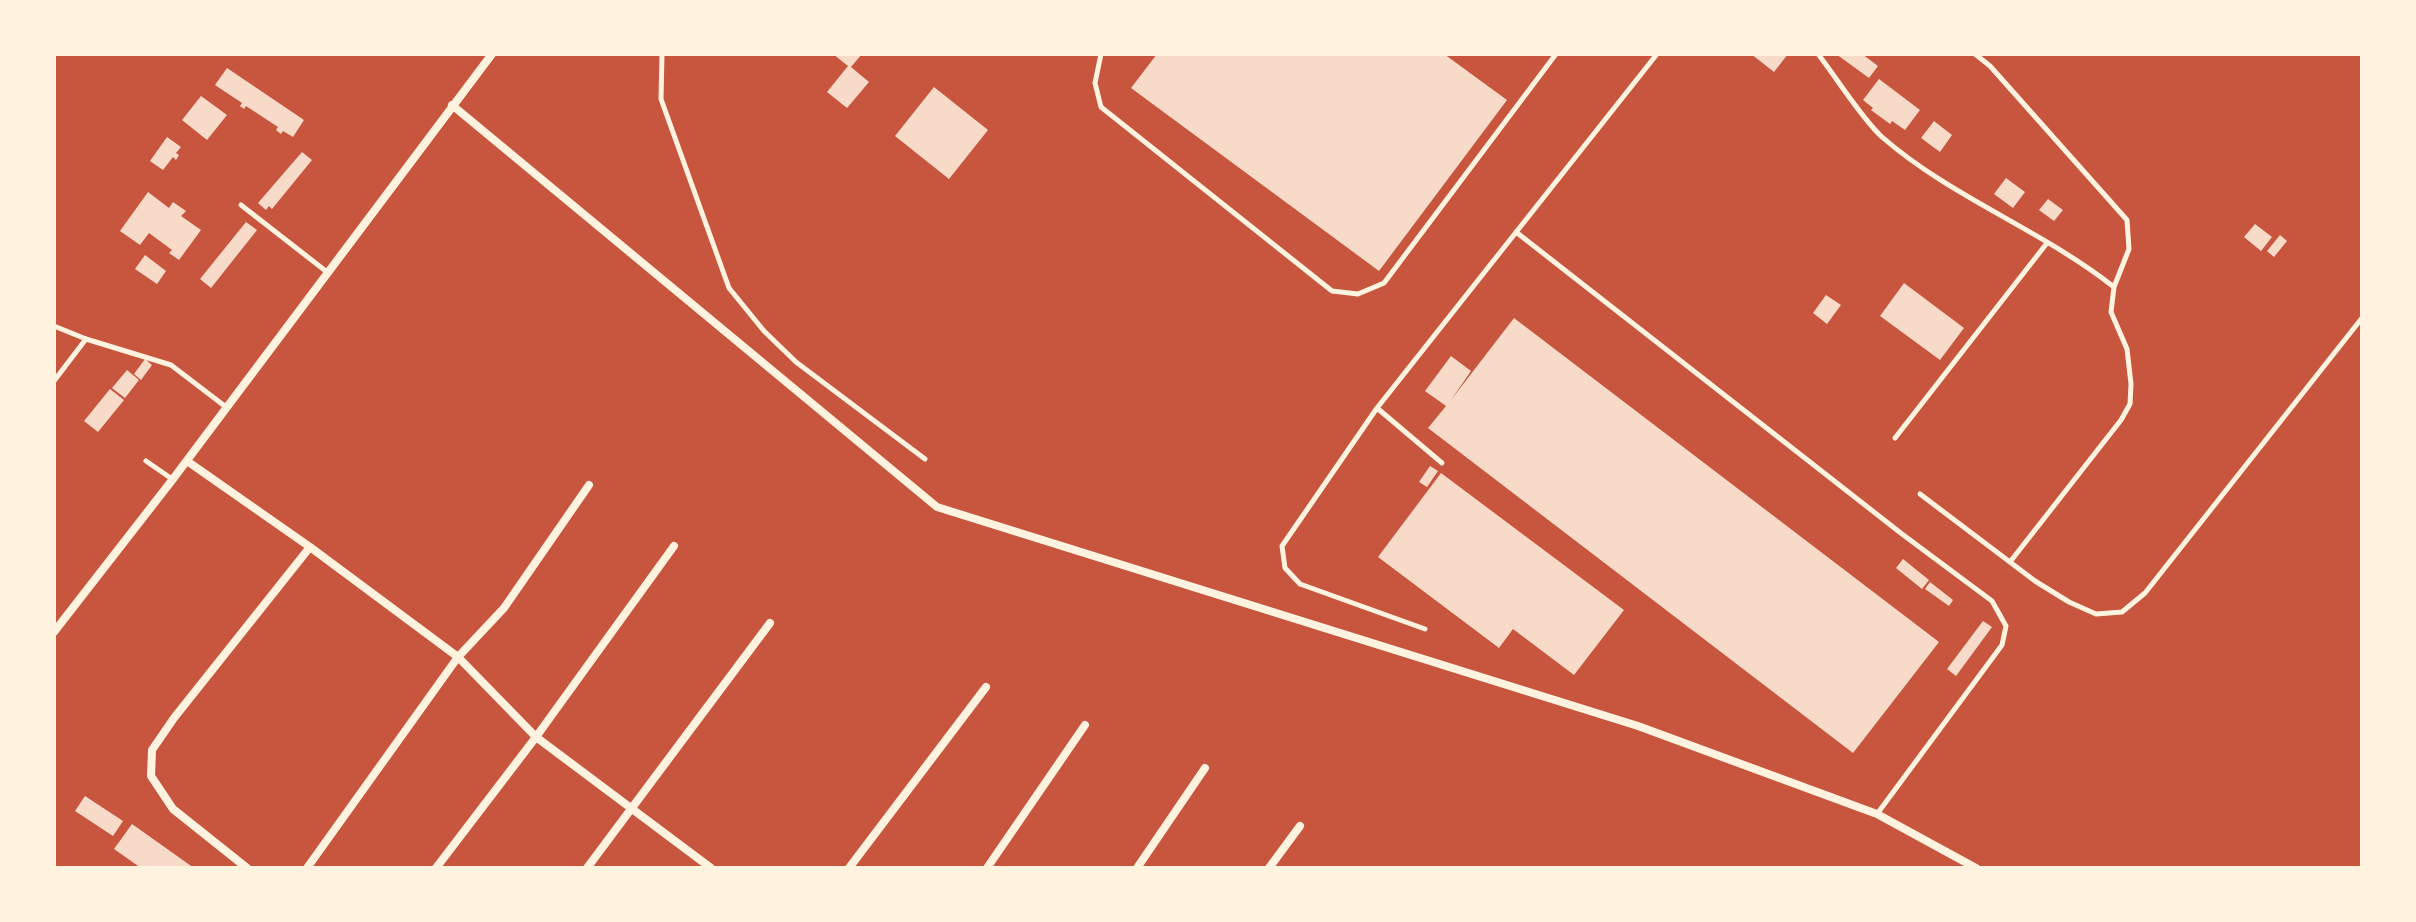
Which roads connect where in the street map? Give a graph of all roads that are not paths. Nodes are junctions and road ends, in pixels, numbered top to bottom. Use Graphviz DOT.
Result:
graph roads {
  1 [pos="492,54"];
  2 [pos="662,54"];
  3 [pos="1101,54"];
  4 [pos="1556,54"];
  5 [pos="1657,54"];
  6 [pos="1818,54"];
  7 [pos="1975,54"];
  8 [pos="452,105"];
  9 [pos="241,205"];
  10 [pos="1516,232"];
  11 [pos="2047,243"];
  12 [pos="327,272"];
  13 [pos="2114,287"];
  14 [pos="2362,318"];
  15 [pos="54,326"];
  16 [pos="86,339"];
  17 [pos="54,381"];
  18 [pos="227,408"];
  19 [pos="1377,408"];
  20 [pos="1895,438"];
  21 [pos="925,459"];
  22 [pos="146,461"];
  23 [pos="187,461"];
  24 [pos="1442,463"];
  25 [pos="173,479"];
  26 [pos="589,485"];
  27 [pos="1920,494"];
  28 [pos="674,546"];
  29 [pos="310,547"];
  30 [pos="2010,562"];
  31 [pos="770,623"];
  32 [pos="1425,629"];
  33 [pos="54,632"];
  34 [pos="458,657"];
  35 [pos="986,687"];
  36 [pos="1085,725"];
  37 [pos="536,737"];
  38 [pos="1205,768"];
  39 [pos="630,809"];
  40 [pos="1877,814"];
  41 [pos="1300,826"];
  42 [pos="247,868"];
  43 [pos="307,868"];
  44 [pos="436,868"];
  45 [pos="587,868"];
  46 [pos="711,868"];
  47 [pos="849,868"];
  48 [pos="987,868"];
  49 [pos="1137,868"];
  50 [pos="1269,868"];
  51 [pos="1976,868"];
  1 -- 8 [label="street"];
  2 -- 21 [label="lane"];
  3 -- 4 [label="lane"];
  5 -- 10 [label="lane"];
  6 -- 11 [label="lane"];
  7 -- 13 [label="lane"];
  8 -- 12 [label="street"];
  8 -- 40 [label="street"];
  9 -- 12 [label="lane"];
  10 -- 19 [label="lane"];
  10 -- 40 [label="lane"];
  11 -- 13 [label="lane"];
  11 -- 20 [label="lane"];
  12 -- 18 [label="street"];
  13 -- 30 [label="lane"];
  14 -- 30 [label="lane"];
  15 -- 16 [label="lane"];
  16 -- 17 [label="lane"];
  16 -- 18 [label="lane"];
  18 -- 23 [label="street"];
  19 -- 24 [label="lane"];
  19 -- 32 [label="lane"];
  22 -- 25 [label="lane"];
  23 -- 25 [label="street"];
  23 -- 29 [label="street"];
  25 -- 33 [label="street"];
  26 -- 34 [label="street"];
  27 -- 30 [label="lane"];
  28 -- 37 [label="street"];
  29 -- 34 [label="street"];
  29 -- 42 [label="street"];
  31 -- 39 [label="street"];
  34 -- 37 [label="street"];
  34 -- 43 [label="street"];
  35 -- 47 [label="street"];
  36 -- 48 [label="street"];
  37 -- 39 [label="street"];
  37 -- 44 [label="street"];
  38 -- 49 [label="street"];
  39 -- 45 [label="street"];
  39 -- 46 [label="street"];
  40 -- 51 [label="street"];
  41 -- 50 [label="street"];
}
